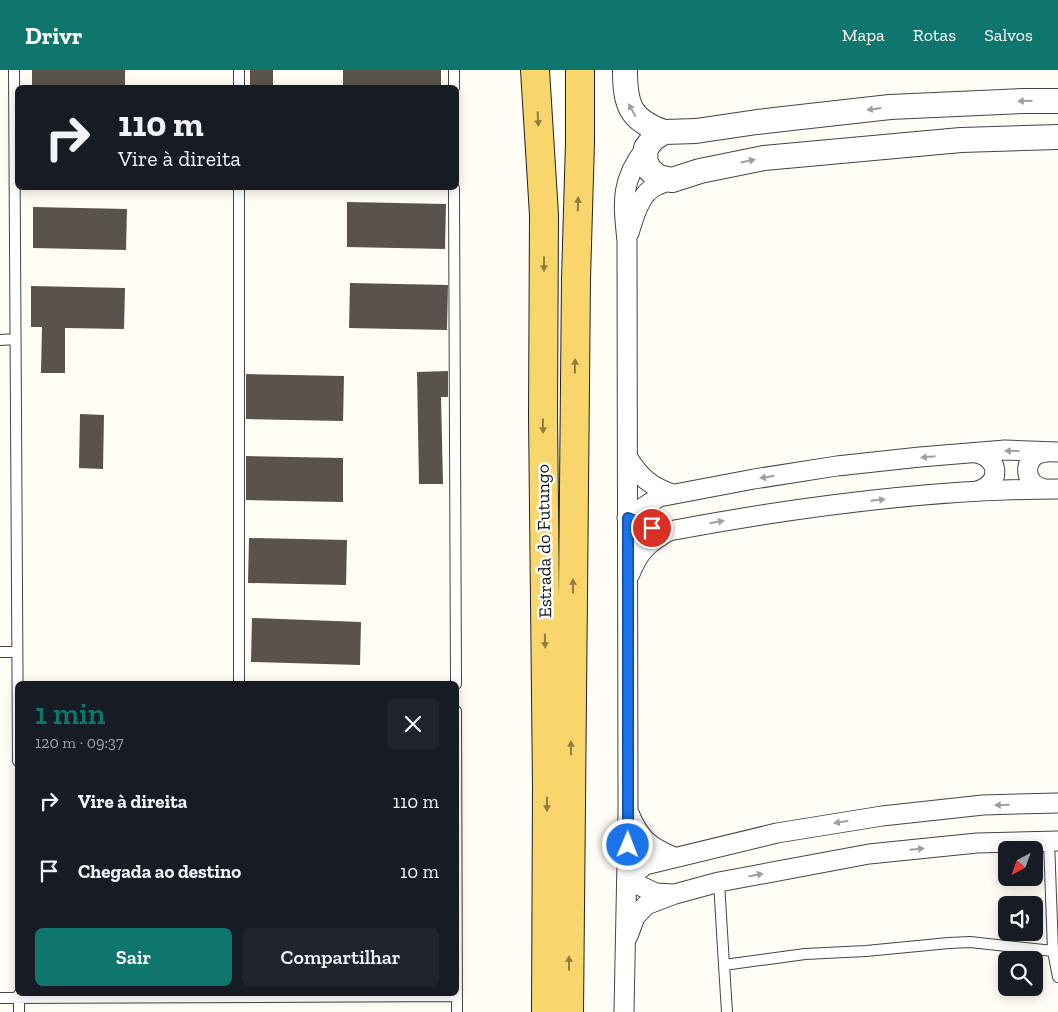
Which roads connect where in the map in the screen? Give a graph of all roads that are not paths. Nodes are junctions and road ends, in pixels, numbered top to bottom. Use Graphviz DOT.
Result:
graph roads {
  1 [pos="14,70"];
  2 [pos="238,70"];
  3 [pos="454,70"];
  4 [pos="536,70"];
  5 [pos="580,70"];
  6 [pos="625,70"];
  7 [pos="238,85"];
  8 [pos="454,85"];
  9 [pos="1058,101"];
  10 [pos="992,102"];
  11 [pos="922,106"];
  12 [pos="664,132"];
  13 [pos="1058,138"];
  14 [pos="994,139"];
  15 [pos="926,143"];
  16 [pos="646,148"];
  17 [pos="672,180"];
  18 [pos="239,190"];
  19 [pos="454,190"];
  20 [pos="627,241"];
  21 [pos="15,339"];
  22 [pos="0,340"];
  23 [pos="1052,452"];
  24 [pos="976,453"];
  25 [pos="628,458"];
  26 [pos="1052,489"];
  27 [pos="977,491"];
  28 [pos="673,494"];
  29 [pos="628,518"];
  30 [pos="669,531"];
  31 [pos="628,579"];
  32 [pos="0,652"];
  33 [pos="17,652"];
  34 [pos="17,681"];
  35 [pos="239,681"];
  36 [pos="456,681"];
  37 [pos="1056,803"];
  38 [pos="628,810"];
  39 [pos="1055,840"];
  40 [pos="674,857"];
  41 [pos="627,880"];
  42 [pos="719,882"];
  43 [pos="675,894"];
  44 [pos="626,941"];
  45 [pos="1053,951"];
  46 [pos="724,965"];
  47 [pos="1058,977"];
  48 [pos="19,996"];
  49 [pos="457,996"];
  50 [pos="0,998"];
  51 [pos="19,1012"];
  52 [pos="457,1012"];
  53 [pos="546,1012"];
  54 [pos="569,1012"];
  55 [pos="624,1012"];
  56 [pos="727,1012"];
  1 -- 21 [label="lane"];
  2 -- 7 [label="lane"];
  3 -- 8 [label="lane"];
  4 -- 53 [label="main road, Estrada do Futungo, one-way"];
  54 -- 5 [label="main road, Estrada do Futungo, one-way"];
  12 -- 6 [label="street, one-way"];
  9 -- 10 [label="street, one-way"];
  10 -- 11 [label="street"];
  10 -- 14 [label="street"];
  11 -- 12 [label="street, one-way"];
  11 -- 15 [label="street"];
  12 -- 16 [label="street"];
  13 -- 14 [label="street"];
  14 -- 15 [label="street"];
  17 -- 15 [label="street, one-way"];
  16 -- 17 [label="street"];
  16 -- 20 [label="street"];
  17 -- 20 [label="street"];
  18 -- 35 [label="lane"];
  19 -- 36 [label="lane"];
  20 -- 25 [label="street"];
  21 -- 22 [label="lane"];
  21 -- 33 [label="lane"];
  23 -- 24 [label="street, one-way"];
  23 -- 26 [label="street"];
  24 -- 27 [label="street"];
  24 -- 28 [label="street, one-way"];
  25 -- 28 [label="street"];
  25 -- 29 [label="street"];
  26 -- 27 [label="street"];
  30 -- 27 [label="street, one-way"];
  28 -- 29 [label="street"];
  29 -- 30 [label="street"];
  29 -- 31 [label="street"];
  30 -- 31 [label="street"];
  31 -- 38 [label="street"];
  32 -- 33 [label="lane"];
  33 -- 34 [label="lane"];
  37 -- 40 [label="street, one-way"];
  38 -- 40 [label="street"];
  38 -- 41 [label="street"];
  42 -- 39 [label="street, one-way"];
  39 -- 45 [label="lane"];
  40 -- 41 [label="street"];
  41 -- 43 [label="street"];
  41 -- 44 [label="street"];
  42 -- 43 [label="street"];
  42 -- 46 [label="lane"];
  43 -- 44 [label="street"];
  44 -- 55 [label="street"];
  45 -- 46 [label="lane"];
  45 -- 47 [label="lane"];
  46 -- 56 [label="lane"];
  48 -- 50 [label="lane"];
  48 -- 51 [label="lane"];
  49 -- 52 [label="lane"];
}
